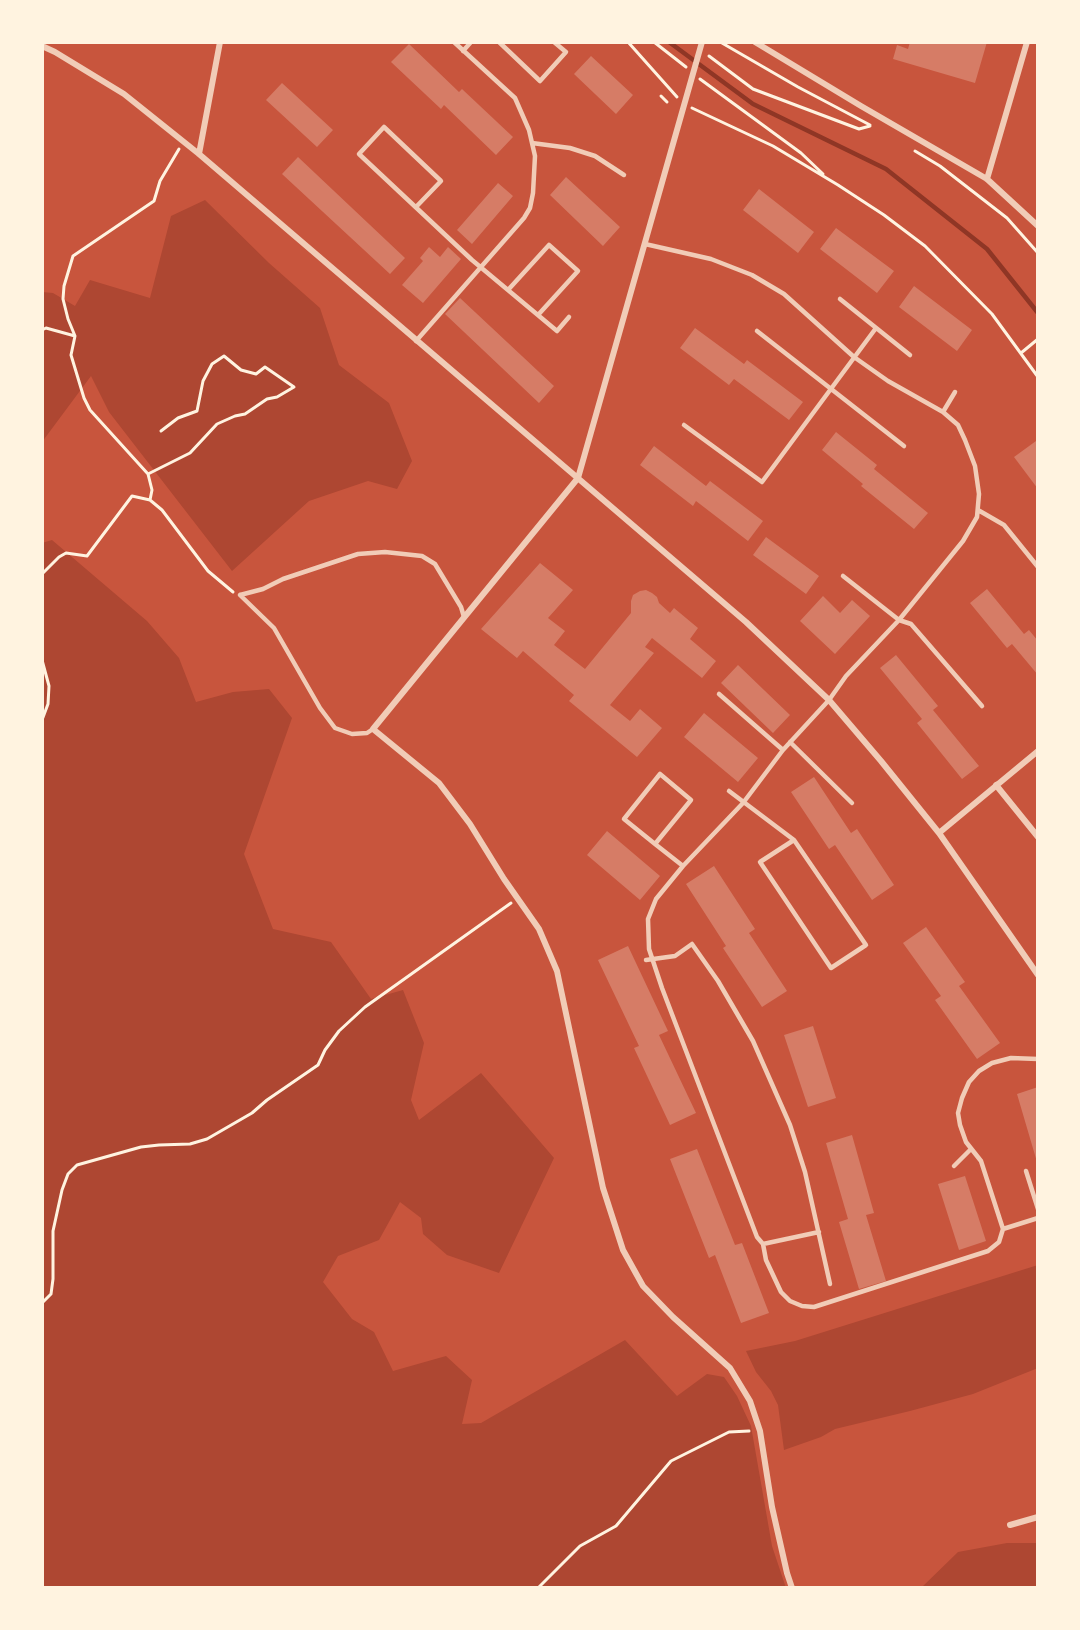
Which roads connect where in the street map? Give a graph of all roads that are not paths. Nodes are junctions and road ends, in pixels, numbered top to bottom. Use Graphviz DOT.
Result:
graph roads {
  1 [pos="220,42"];
  2 [pos="454,42"];
  3 [pos="471,42"];
  4 [pos="499,42"];
  5 [pos="510,42"];
  6 [pos="554,42"];
  7 [pos="702,42"];
  8 [pos="755,42"];
  9 [pos="1027,42"];
  10 [pos="42,46"];
  11 [pos="505,47"];
  12 [pos="463,51"];
  13 [pos="532,143"];
  14 [pos="199,154"];
  15 [pos="624,175"];
  16 [pos="987,179"];
  17 [pos="416,207"];
  18 [pos="1038,226"];
  19 [pos="645,244"];
  20 [pos="481,267"];
  21 [pos="508,290"];
  22 [pos="840,299"];
  23 [pos="538,315"];
  24 [pos="569,317"];
  25 [pos="876,328"];
  26 [pos="757,331"];
  27 [pos="416,341"];
  28 [pos="910,355"];
  29 [pos="854,357"];
  30 [pos="831,388"];
  31 [pos="955,392"];
  32 [pos="943,412"];
  33 [pos="684,425"];
  34 [pos="904,446"];
  35 [pos="578,478"];
  36 [pos="978,510"];
  37 [pos="1038,567"];
  38 [pos="843,576"];
  39 [pos="464,617"];
  40 [pos="899,620"];
  41 [pos="719,694"];
  42 [pos="829,700"];
  43 [pos="982,706"];
  44 [pos="373,729"];
  45 [pos="790,742"];
  46 [pos="783,750"];
  47 [pos="1038,751"];
  48 [pos="996,785"];
  49 [pos="729,791"];
  50 [pos="852,802"];
  51 [pos="743,803"];
  52 [pos="939,833"];
  53 [pos="1038,837"];
  54 [pos="794,840"];
  55 [pos="655,844"];
  56 [pos="682,866"];
  57 [pos="649,959"];
  58 [pos="1037,970"];
  59 [pos="1038,1059"];
  60 [pos="971,1149"];
  61 [pos="954,1166"];
  62 [pos="1026,1172"];
  63 [pos="1038,1209"];
  64 [pos="1038,1218"];
  65 [pos="1003,1229"];
  66 [pos="819,1232"];
  67 [pos="763,1244"];
  68 [pos="830,1284"];
  69 [pos="1038,1517"];
  70 [pos="1010,1525"];
  71 [pos="792,1588"];
  1 -- 14 [label="street"];
  2 -- 12 [label="lane"];
  3 -- 12 [label="lane"];
  4 -- 11 [label="lane"];
  5 -- 11 [label="lane"];
  6 -- 11 [label="lane"];
  7 -- 19 [label="street"];
  8 -- 16 [label="street"];
  9 -- 16 [label="street"];
  10 -- 14 [label="street"];
  12 -- 13 [label="lane"];
  13 -- 15 [label="lane"];
  13 -- 20 [label="lane"];
  14 -- 27 [label="street"];
  16 -- 18 [label="street"];
  17 -- 17 [label="lane"];
  17 -- 20 [label="lane"];
  19 -- 29 [label="lane"];
  19 -- 35 [label="street"];
  20 -- 21 [label="lane"];
  20 -- 27 [label="lane"];
  21 -- 23 [label="lane"];
  21 -- 23 [label="lane"];
  22 -- 25 [label="lane"];
  23 -- 24 [label="lane"];
  25 -- 28 [label="lane"];
  25 -- 29 [label="lane"];
  26 -- 30 [label="lane"];
  27 -- 35 [label="street"];
  29 -- 30 [label="lane"];
  29 -- 32 [label="lane"];
  30 -- 33 [label="lane"];
  30 -- 34 [label="lane"];
  31 -- 32 [label="lane"];
  32 -- 36 [label="lane"];
  35 -- 39 [label="street"];
  35 -- 42 [label="street"];
  36 -- 37 [label="lane"];
  36 -- 40 [label="lane"];
  38 -- 40 [label="lane"];
  39 -- 44 [label="street"];
  39 -- 44 [label="lane"];
  40 -- 42 [label="lane"];
  40 -- 43 [label="lane"];
  41 -- 46 [label="lane"];
  42 -- 45 [label="lane"];
  42 -- 52 [label="street"];
  44 -- 71 [label="street"];
  45 -- 46 [label="lane"];
  45 -- 50 [label="lane"];
  46 -- 51 [label="lane"];
  47 -- 48 [label="street"];
  48 -- 52 [label="street"];
  48 -- 53 [label="street"];
  49 -- 51 [label="lane"];
  51 -- 54 [label="lane"];
  51 -- 56 [label="lane"];
  52 -- 58 [label="street"];
  54 -- 54 [label="lane"];
  55 -- 55 [label="lane"];
  55 -- 56 [label="lane"];
  56 -- 57 [label="lane"];
  57 -- 66 [label="lane"];
  57 -- 67 [label="lane"];
  59 -- 60 [label="lane"];
  60 -- 61 [label="lane"];
  60 -- 65 [label="lane"];
  62 -- 63 [label="lane"];
  64 -- 65 [label="lane"];
  65 -- 67 [label="lane"];
  66 -- 67 [label="lane"];
  66 -- 68 [label="lane"];
  69 -- 70 [label="street"];
}
